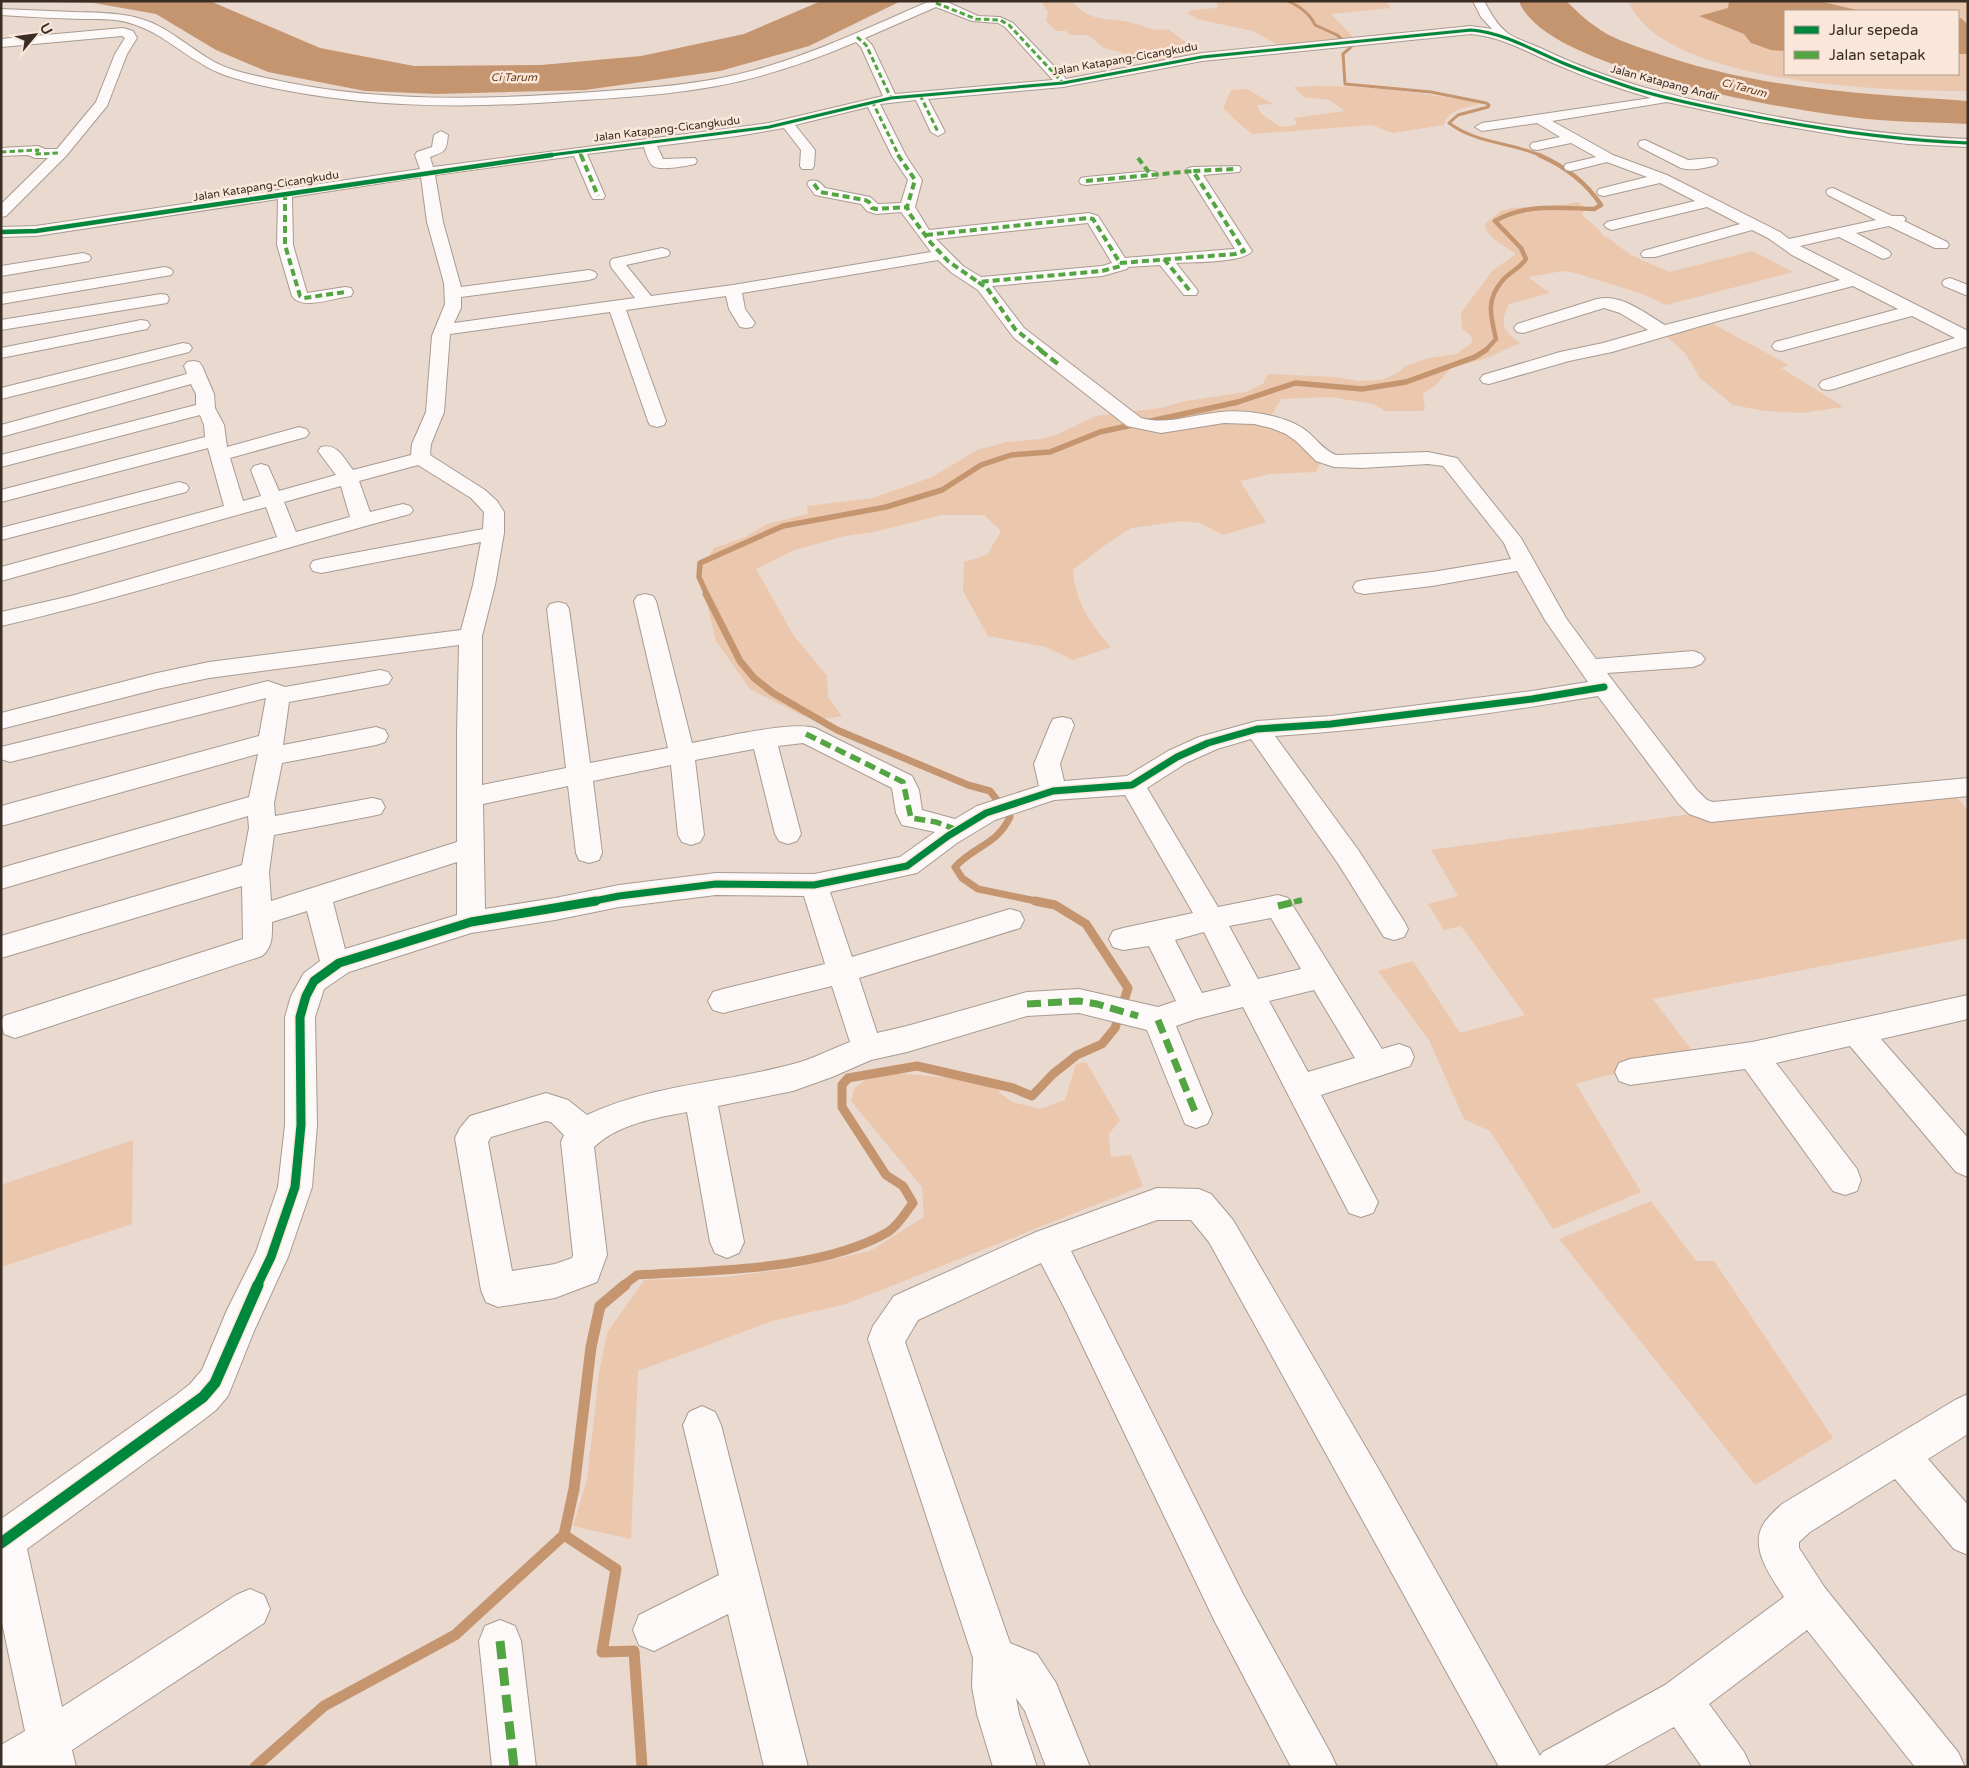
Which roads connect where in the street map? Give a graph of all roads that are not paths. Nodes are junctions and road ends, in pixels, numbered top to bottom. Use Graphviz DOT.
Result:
graph roads {
  1 [pos="1478,1"];
  2 [pos="938,2"];
  3 [pos="1,12"];
  4 [pos="142,23"];
  5 [pos="123,32"];
  6 [pos="1504,36"];
  7 [pos="857,37"];
  8 [pos="1,43"];
  9 [pos="1334,43"];
  10 [pos="1063,83"];
  11 [pos="920,95"];
  12 [pos="891,98"];
  13 [pos="1670,98"];
  14 [pos="872,101"];
  15 [pos="1539,119"];
  16 [pos="787,123"];
  17 [pos="1482,127"];
  18 [pos="938,132"];
  19 [pos="441,135"];
  20 [pos="1573,138"];
  21 [pos="649,143"];
  22 [pos="1645,144"];
  23 [pos="1968,144"];
  24 [pos="1537,146"];
  25 [pos="579,151"];
  26 [pos="1,152"];
  27 [pos="61,153"];
  28 [pos="1664,155"];
  29 [pos="1138,158"];
  30 [pos="1615,160"];
  31 [pos="690,161"];
  32 [pos="1710,162"];
  33 [pos="807,166"];
  34 [pos="1571,167"];
  35 [pos="1234,169"];
  36 [pos="429,172"];
  37 [pos="1193,172"];
  38 [pos="1151,175"];
  39 [pos="1662,178"];
  40 [pos="1086,181"];
  41 [pos="814,184"];
  42 [pos="1604,192"];
  43 [pos="1833,192"];
  44 [pos="286,194"];
  45 [pos="598,196"];
  46 [pos="1708,202"];
  47 [pos="907,207"];
  48 [pos="1,213"];
  49 [pos="1898,219"];
  50 [pos="1612,225"];
  51 [pos="1754,225"];
  52 [pos="1841,232"];
  53 [pos="4,234"];
  54 [pos="926,235"];
  55 [pos="1786,244"];
  56 [pos="1940,244"];
  57 [pos="662,253"];
  58 [pos="1649,254"];
  59 [pos="1883,254"];
  60 [pos="942,255"];
  61 [pos="83,258"];
  62 [pos="1164,259"];
  63 [pos="1120,263"];
  64 [pos="1,271"];
  65 [pos="165,272"];
  66 [pos="588,275"];
  67 [pos="978,282"];
  68 [pos="1889,282"];
  69 [pos="1950,282"];
  70 [pos="1861,284"];
  71 [pos="733,290"];
  72 [pos="1190,291"];
  73 [pos="1968,291"];
  74 [pos="345,292"];
  75 [pos="452,294"];
  76 [pos="1,299"];
  77 [pos="162,299"];
  78 [pos="647,302"];
  79 [pos="617,307"];
  80 [pos="1912,311"];
  81 [pos="746,323"];
  82 [pos="1,325"];
  83 [pos="1523,328"];
  84 [pos="442,330"];
  85 [pos="1662,332"];
  86 [pos="1968,339"];
  87 [pos="1781,346"];
  88 [pos="183,348"];
  89 [pos="80,349"];
  90 [pos="1,353"];
  91 [pos="148,358"];
  92 [pos="1,367"];
  93 [pos="1489,379"];
  94 [pos="1828,385"];
  95 [pos="1,394"];
  96 [pos="206,408"];
  97 [pos="657,421"];
  98 [pos="1,431"];
  99 [pos="299,433"];
  100 [pos="217,447"];
  101 [pos="328,452"];
  102 [pos="421,458"];
  103 [pos="1,462"];
  104 [pos="261,470"];
  105 [pos="348,478"];
  106 [pos="179,488"];
  107 [pos="2,491"];
  108 [pos="273,499"];
  109 [pos="235,510"];
  110 [pos="403,510"];
  111 [pos="362,521"];
  112 [pos="7,532"];
  113 [pos="493,533"];
  114 [pos="289,540"];
  115 [pos="1524,563"];
  116 [pos="321,566"];
  117 [pos="9,572"];
  118 [pos="1364,587"];
  119 [pos="645,601"];
  120 [pos="558,609"];
  121 [pos="10,616"];
  122 [pos="471,636"];
  123 [pos="1693,659"];
  124 [pos="1596,677"];
  125 [pos="380,678"];
  126 [pos="278,696"];
  127 [pos="1,722"];
  128 [pos="1062,725"];
  129 [pos="1257,729"];
  130 [pos="376,736"];
  131 [pos="764,741"];
  132 [pos="271,749"];
  133 [pos="10,753"];
  134 [pos="682,754"];
  135 [pos="578,776"];
  136 [pos="1132,785"];
  137 [pos="1966,789"];
  138 [pos="1053,791"];
  139 [pos="469,797"];
  140 [pos="372,807"];
  141 [pos="261,815"];
  142 [pos="1,816"];
  143 [pos="957,830"];
  144 [pos="788,834"];
  145 [pos="691,835"];
  146 [pos="469,848"];
  147 [pos="589,853"];
  148 [pos="256,872"];
  149 [pos="1,879"];
  150 [pos="814,885"];
  151 [pos="318,897"];
  152 [pos="258,916"];
  153 [pos="1211,919"];
  154 [pos="1010,920"];
  155 [pos="470,922"];
  156 [pos="1394,929"];
  157 [pos="1157,933"];
  158 [pos="1123,939"];
  159 [pos="2,947"];
  160 [pos="335,966"];
  161 [pos="844,971"];
  162 [pos="1322,976"];
  163 [pos="1250,995"];
  164 [pos="723,1001"];
  165 [pos="1194,1007"];
  166 [pos="1966,1011"];
  167 [pos="1148,1018"];
  168 [pos="15,1025"];
  169 [pos="1857,1032"];
  170 [pos="867,1048"];
  171 [pos="1752,1055"];
  172 [pos="1630,1072"];
  173 [pos="1300,1088"];
  174 [pos="700,1096"];
  175 [pos="1196,1114"];
  176 [pos="583,1133"];
  177 [pos="1968,1162"];
  178 [pos="1845,1180"];
  179 [pos="1361,1202"];
  180 [pos="727,1242"];
  181 [pos="1048,1243"];
  182 [pos="1968,1413"];
  183 [pos="702,1425"];
  184 [pos="1899,1455"];
  185 [pos="1968,1535"];
  186 [pos="3,1542"];
  187 [pos="742,1585"];
  188 [pos="1811,1602"];
  189 [pos="250,1609"];
  190 [pos="654,1630"];
  191 [pos="500,1641"];
  192 [pos="994,1658"];
  193 [pos="1680,1700"];
  194 [pos="51,1754"];
  195 [pos="6,1767"];
  196 [pos="514,1767"];
  197 [pos="786,1767"];
  198 [pos="1015,1767"];
  199 [pos="1068,1767"];
  200 [pos="1315,1767"];
  201 [pos="1523,1767"];
  202 [pos="1558,1767"];
  203 [pos="1729,1767"];
  204 [pos="1943,1767"];
  1 -- 6 [label="street"];
  2 -- 7 [label="street"];
  2 -- 10 [label="street"];
  3 -- 4 [label="street"];
  4 -- 5 [label="street"];
  4 -- 7 [label="street"];
  5 -- 8 [label="street"];
  5 -- 27 [label="street"];
  6 -- 9 [label="street, Jalan Katapang Andir"];
  6 -- 13 [label="street, Jalan Katapang Andir"];
  7 -- 12 [label="street"];
  9 -- 10 [label="street, Jalan Katapang-Cicangkudu"];
  10 -- 11 [label="street, Jalan Katapang-Cicangkudu"];
  11 -- 12 [label="street, Jalan Katapang-Cicangkudu"];
  11 -- 18 [label="street"];
  12 -- 14 [label="street, Jalan Katapang-Cicangkudu"];
  13 -- 15 [label="street"];
  13 -- 23 [label="street, Jalan Katapang Andir"];
  14 -- 16 [label="street, Jalan Katapang-Cicangkudu"];
  14 -- 47 [label="street"];
  15 -- 17 [label="street"];
  15 -- 20 [label="street"];
  16 -- 21 [label="street, Jalan Katapang-Cicangkudu"];
  16 -- 33 [label="street"];
  19 -- 36 [label="street"];
  20 -- 24 [label="street"];
  20 -- 30 [label="street"];
  21 -- 25 [label="street, Jalan Katapang-Cicangkudu"];
  21 -- 31 [label="street"];
  22 -- 28 [label="street"];
  25 -- 36 [label="street, Jalan Katapang-Cicangkudu"];
  25 -- 45 [label="street"];
  26 -- 27 [label="street"];
  27 -- 48 [label="street"];
  28 -- 30 [label="street"];
  28 -- 32 [label="street"];
  29 -- 38 [label="street"];
  30 -- 34 [label="street"];
  30 -- 39 [label="street"];
  35 -- 37 [label="street"];
  36 -- 44 [label="street, Jalan Katapang-Cicangkudu"];
  36 -- 75 [label="street"];
  37 -- 38 [label="street"];
  37 -- 62 [label="street"];
  38 -- 40 [label="street"];
  39 -- 42 [label="street"];
  39 -- 46 [label="street"];
  41 -- 47 [label="street"];
  43 -- 49 [label="street"];
  44 -- 53 [label="street, Jalan Katapang-Cicangkudu"];
  44 -- 74 [label="street"];
  46 -- 50 [label="street"];
  46 -- 51 [label="street"];
  47 -- 54 [label="street"];
  49 -- 52 [label="street"];
  49 -- 56 [label="street"];
  51 -- 55 [label="street"];
  51 -- 58 [label="street"];
  52 -- 55 [label="street"];
  52 -- 59 [label="street"];
  54 -- 60 [label="street"];
  54 -- 63 [label="street"];
  55 -- 70 [label="street"];
  57 -- 78 [label="street"];
  60 -- 67 [label="street"];
  60 -- 71 [label="street"];
  61 -- 64 [label="street"];
  62 -- 63 [label="street"];
  62 -- 72 [label="street"];
  63 -- 67 [label="street"];
  65 -- 76 [label="street"];
  66 -- 75 [label="street"];
  67 -- 115 [label="street"];
  68 -- 70 [label="street"];
  69 -- 73 [label="street"];
  70 -- 80 [label="street"];
  70 -- 85 [label="street"];
  71 -- 78 [label="street"];
  71 -- 81 [label="street"];
  75 -- 84 [label="street"];
  77 -- 82 [label="street"];
  78 -- 79 [label="street"];
  79 -- 84 [label="street"];
  79 -- 97 [label="street"];
  80 -- 86 [label="street"];
  80 -- 87 [label="street"];
  83 -- 85 [label="street"];
  84 -- 102 [label="street"];
  85 -- 93 [label="street"];
  86 -- 94 [label="street"];
  88 -- 91 [label="street"];
  89 -- 92 [label="street"];
  90 -- 91 [label="street"];
  91 -- 95 [label="street"];
  96 -- 98 [label="street"];
  96 -- 100 [label="street"];
  96 -- 103 [label="street"];
  99 -- 100 [label="street"];
  100 -- 107 [label="street"];
  100 -- 109 [label="street"];
  101 -- 105 [label="street"];
  102 -- 105 [label="street"];
  102 -- 113 [label="street"];
  104 -- 108 [label="street"];
  105 -- 108 [label="street"];
  105 -- 111 [label="street"];
  106 -- 112 [label="street"];
  107 -- 112 [label="street"];
  108 -- 109 [label="street"];
  108 -- 114 [label="street"];
  109 -- 117 [label="street"];
  110 -- 111 [label="street"];
  111 -- 114 [label="street"];
  112 -- 117 [label="street"];
  113 -- 116 [label="street"];
  113 -- 122 [label="street"];
  114 -- 121 [label="street"];
  115 -- 118 [label="street"];
  115 -- 124 [label="street"];
  117 -- 121 [label="street"];
  119 -- 134 [label="street"];
  120 -- 135 [label="street"];
  122 -- 127 [label="street"];
  122 -- 139 [label="street"];
  123 -- 124 [label="street"];
  124 -- 129 [label="street"];
  124 -- 137 [label="street"];
  125 -- 126 [label="street"];
  126 -- 132 [label="street"];
  126 -- 133 [label="street"];
  128 -- 138 [label="street"];
  129 -- 136 [label="street"];
  129 -- 156 [label="street"];
  130 -- 132 [label="street"];
  131 -- 134 [label="street"];
  131 -- 143 [label="street"];
  131 -- 144 [label="street"];
  132 -- 141 [label="street"];
  132 -- 142 [label="street"];
  134 -- 135 [label="street"];
  134 -- 145 [label="street"];
  135 -- 139 [label="street"];
  135 -- 147 [label="street"];
  136 -- 138 [label="street"];
  136 -- 153 [label="street"];
  138 -- 143 [label="street"];
  139 -- 146 [label="street"];
  140 -- 141 [label="street"];
  141 -- 148 [label="street"];
  141 -- 149 [label="street"];
  143 -- 150 [label="street"];
  146 -- 151 [label="street"];
  146 -- 155 [label="street"];
  148 -- 152 [label="street"];
  148 -- 159 [label="street"];
  150 -- 155 [label="street"];
  150 -- 161 [label="street"];
  151 -- 152 [label="street"];
  151 -- 160 [label="street"];
  152 -- 168 [label="street"];
  153 -- 157 [label="street"];
  153 -- 162 [label="street"];
  153 -- 163 [label="street"];
  154 -- 161 [label="street"];
  155 -- 160 [label="street"];
  157 -- 158 [label="street"];
  157 -- 165 [label="street"];
  160 -- 186 [label="street"];
  161 -- 164 [label="street"];
  161 -- 170 [label="street"];
  162 -- 163 [label="street"];
  162 -- 173 [label="street"];
  163 -- 165 [label="street"];
  163 -- 173 [label="street"];
  165 -- 167 [label="street"];
  166 -- 169 [label="street"];
  167 -- 170 [label="street"];
  167 -- 175 [label="street"];
  169 -- 171 [label="street"];
  169 -- 177 [label="street"];
  170 -- 174 [label="street"];
  171 -- 172 [label="street"];
  171 -- 178 [label="street"];
  173 -- 179 [label="street"];
  174 -- 176 [label="street"];
  174 -- 180 [label="street"];
  176 -- 176 [label="street"];
  181 -- 192 [label="street"];
  181 -- 200 [label="street"];
  181 -- 201 [label="street"];
  182 -- 184 [label="street"];
  183 -- 187 [label="street"];
  184 -- 185 [label="street"];
  184 -- 188 [label="street"];
  186 -- 194 [label="street"];
  187 -- 190 [label="street"];
  187 -- 197 [label="street"];
  188 -- 193 [label="street"];
  188 -- 204 [label="street"];
  189 -- 194 [label="street"];
  191 -- 196 [label="street"];
  192 -- 198 [label="street"];
  192 -- 199 [label="street"];
  193 -- 202 [label="street"];
  193 -- 203 [label="street"];
  194 -- 195 [label="street"];
}
